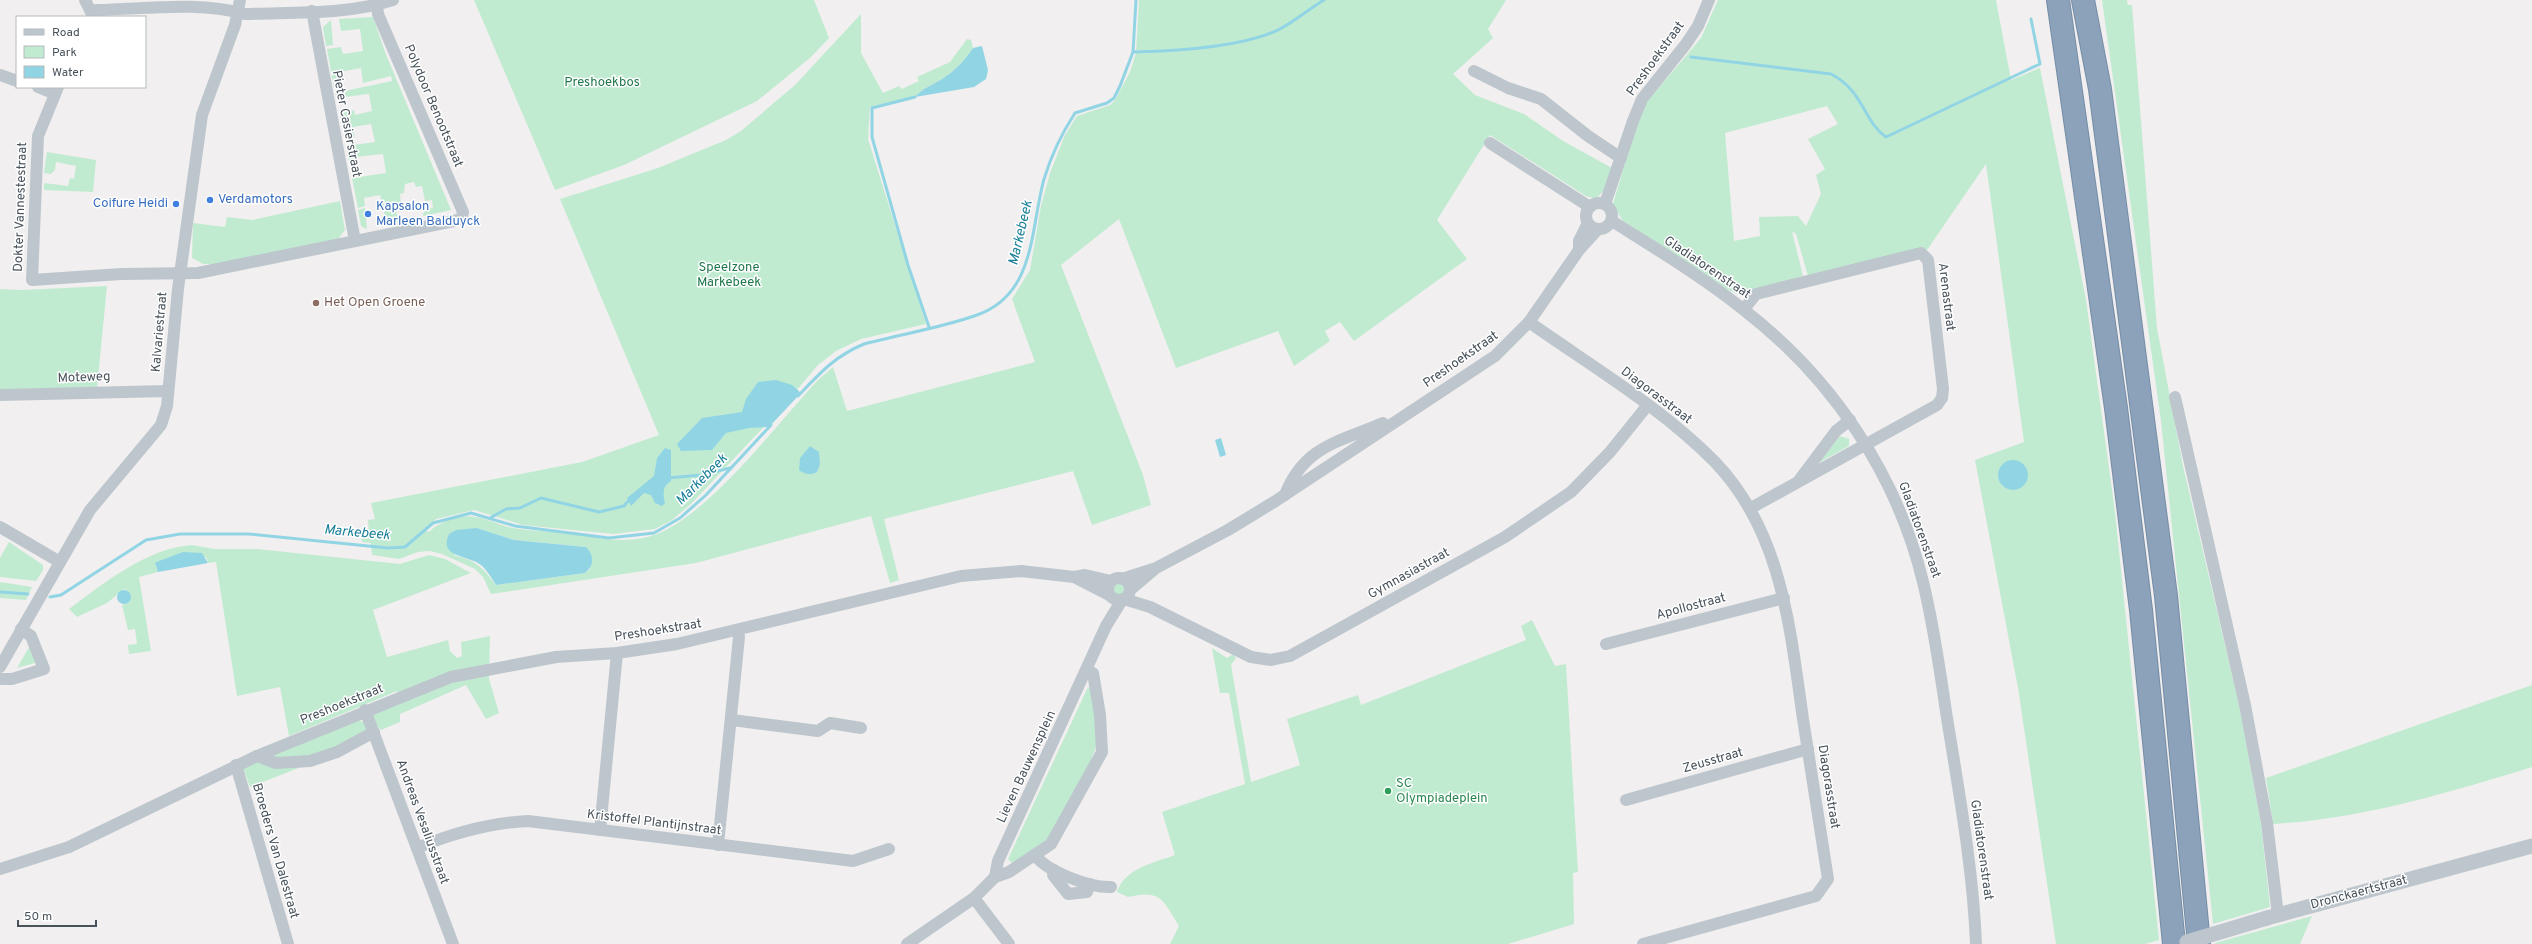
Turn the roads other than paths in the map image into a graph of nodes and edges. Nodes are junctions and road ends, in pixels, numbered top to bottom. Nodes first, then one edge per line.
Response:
1 (85, 0) edge
2 (240, 0) edge
3 (393, 0) edge
4 (1709, 0) edge
5 (2058, 0) edge
6 (2083, 0) edge
7 (2089, 0) edge
8 (377, 6) junction
9 (312, 11) junction
10 (238, 12) junction
11 (90, 15) edge
12 (2092, 39) junction
13 (1474, 71) dead end
14 (0, 75) edge
15 (16, 80) edge
16 (44, 88) edge
17 (57, 90) edge
18 (1490, 143) dead end
19 (1621, 158) junction
20 (1605, 204) junction
21 (1590, 207) junction
22 (1612, 221) junction
23 (1593, 226) junction
24 (355, 241) junction
25 (181, 274) junction
26 (1744, 309) junction
27 (1529, 322) junction
28 (168, 391) junction
29 (0, 395) edge
30 (2175, 397) dead end
31 (1647, 406) junction
32 (1412, 411) junction
33 (1850, 420) junction
34 (1867, 446) junction
35 (1797, 483) junction
36 (1285, 495) junction
37 (1751, 508) junction
38 (0, 527) edge
39 (60, 562) junction
40 (1156, 568) junction
41 (1074, 577) junction
42 (1116, 580) junction
43 (1126, 595) junction
44 (1109, 596) junction
45 (1784, 598) junction
46 (1106, 626) junction
47 (21, 629) junction
48 (737, 631) junction
49 (1606, 644) dead end
50 (617, 653) junction
51 (0, 667) edge
52 (1087, 670) junction
53 (0, 679) edge
54 (365, 710) junction
55 (732, 720) junction
56 (861, 728) dead end
57 (374, 732) junction
58 (1808, 749) junction
59 (257, 756) junction
60 (236, 765) junction
61 (1626, 800) dead end
62 (600, 830) junction
63 (718, 845) junction
64 (2532, 846) edge
65 (417, 848) junction
66 (889, 849) dead end
67 (1035, 855) junction
68 (0, 869) edge
69 (1054, 870) junction
70 (995, 877) junction
71 (1090, 884) junction
72 (1111, 887) dead end
73 (974, 898) junction
74 (2273, 916) junction
75 (2184, 943) edge
76 (288, 944) edge
77 (453, 944) edge
78 (906, 944) edge
79 (1009, 944) edge
80 (1643, 944) edge
81 (1976, 944) edge

1 - 11 street
2 - 10 street, Kalvariestraat
3 - 8 street
4 - 19 street, Preshoekstraat
5 - 75 highway
6 - 12 highway
7 - 12 highway
8 - 9 street
8 - 24 street, Polydoor Benootstraat
9 - 10 street
9 - 24 street, Pieter Casierstraat
10 - 11 street
10 - 25 street, Kalvariestraat
12 - 75 highway
13 - 19 street
14 - 15 street
16 - 17 street
17 - 25 street, Dokter Vannestestraat
18 - 21 street
19 - 20 street, Preshoekstraat
20 - 21 street
20 - 22 street
21 - 23 street
22 - 23 street
22 - 26 street, Gladiatorenstraat
23 - 27 street, Preshoekstraat
24 - 25 street
25 - 28 street, Kalvariestraat
26 - 33 street, Gladiatorenstraat
26 - 34 street, Arenastraat
27 - 31 street, Diagorasstraat
27 - 32 street, Preshoekstraat
28 - 29 street, Moteweg
28 - 39 street, Kalvariestraat
30 - 74 street
31 - 37 street, Diagorasstraat
31 - 43 street, Gymnasiastraat
32 - 36 street, Preshoekstraat
32 - 36 street, Preshoekstraat
33 - 34 street, Gladiatorenstraat
33 - 35 street
34 - 35 street
34 - 81 street, Gladiatorenstraat
35 - 37 street
36 - 40 street, Preshoekstraat
37 - 45 street, Diagorasstraat
38 - 39 street
39 - 47 street, Kalvariestraat
40 - 42 street, Preshoekstraat
40 - 43 street, Preshoekstraat
41 - 42 street, Preshoekstraat
41 - 44 street, Preshoekstraat
41 - 48 street, Preshoekstraat
42 - 43 street
42 - 44 street, Lieven Bauwensplein
43 - 44 street, Preshoekstraat
43 - 46 street, Lieven Bauwensplein
44 - 46 street, Lieven Bauwensplein
45 - 49 street, Apollostraat
45 - 58 street, Diagorasstraat
46 - 52 street, Lieven Bauwensplein
47 - 51 street, Kalvariestraat
47 - 53 street
48 - 50 street, Preshoekstraat
48 - 55 street
50 - 54 street, Preshoekstraat
50 - 62 street
52 - 67 street
52 - 70 street, Lieven Bauwensplein
54 - 57 street, Andreas Vesaliusstraat
54 - 59 street, Preshoekstraat
55 - 56 street
55 - 63 street
57 - 59 street
57 - 65 street, Andreas Vesaliusstraat
58 - 61 street, Zeusstraat
58 - 80 street, Diagorasstraat
59 - 60 street, Preshoekstraat
60 - 68 street, Preshoekstraat
60 - 76 street, Broeders Van Dalestraat
62 - 63 street, Kristoffel Plantijnstraat
62 - 65 street, Kristoffel Plantijnstraat
63 - 66 street, Kristoffel Plantijnstraat
64 - 74 street, Dronckaertstraat
65 - 77 street, Andreas Vesaliusstraat
67 - 69 street
67 - 70 street
69 - 71 street
69 - 71 street
70 - 73 street
71 - 72 street
73 - 78 street
73 - 79 street
74 - 75 street, Dronckaertstraat, bridge

